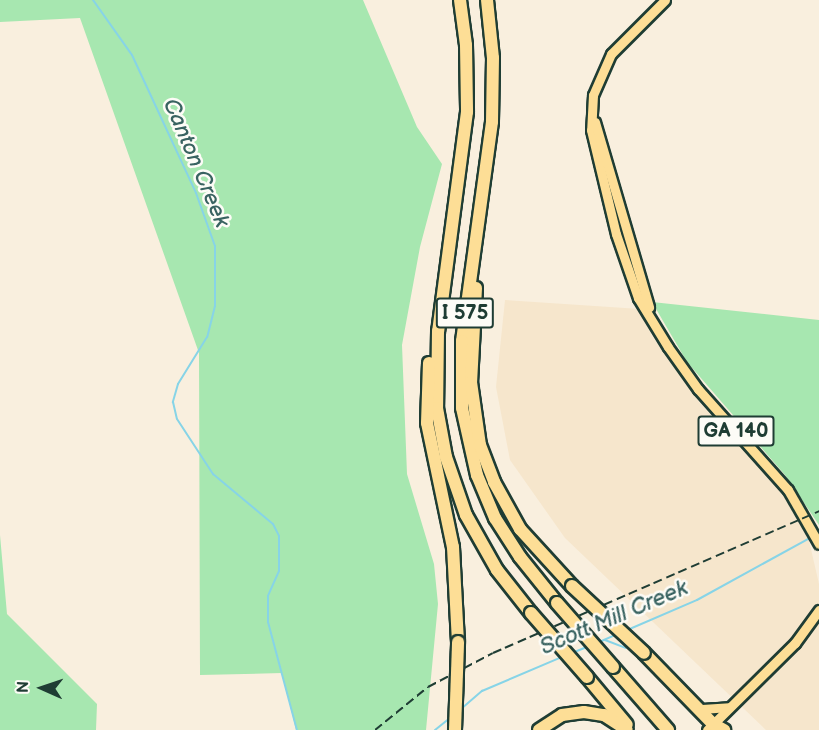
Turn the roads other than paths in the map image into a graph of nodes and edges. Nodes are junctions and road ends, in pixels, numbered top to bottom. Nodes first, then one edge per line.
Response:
1 (460, 0) edge
2 (487, 0) edge
3 (665, 0) edge
4 (483, 203) junction
5 (441, 306) junction
6 (819, 544) edge
7 (819, 610) edge
8 (729, 706) junction
9 (702, 709) junction
10 (715, 728) edge
11 (455, 730) edge
12 (539, 730) edge
13 (627, 730) edge
14 (632, 730) edge
15 (668, 730) edge

1 - 5 highway, I 575
2 - 4 highway, I 575
3 - 6 main road, GA 140
4 - 9 highway, bridge
4 - 15 highway, I 575, bridge
5 - 11 highway, bridge
5 - 14 highway, I 575, bridge
7 - 8 main road
8 - 9 main road
8 - 10 main road
9 - 10 highway
12 - 13 highway

